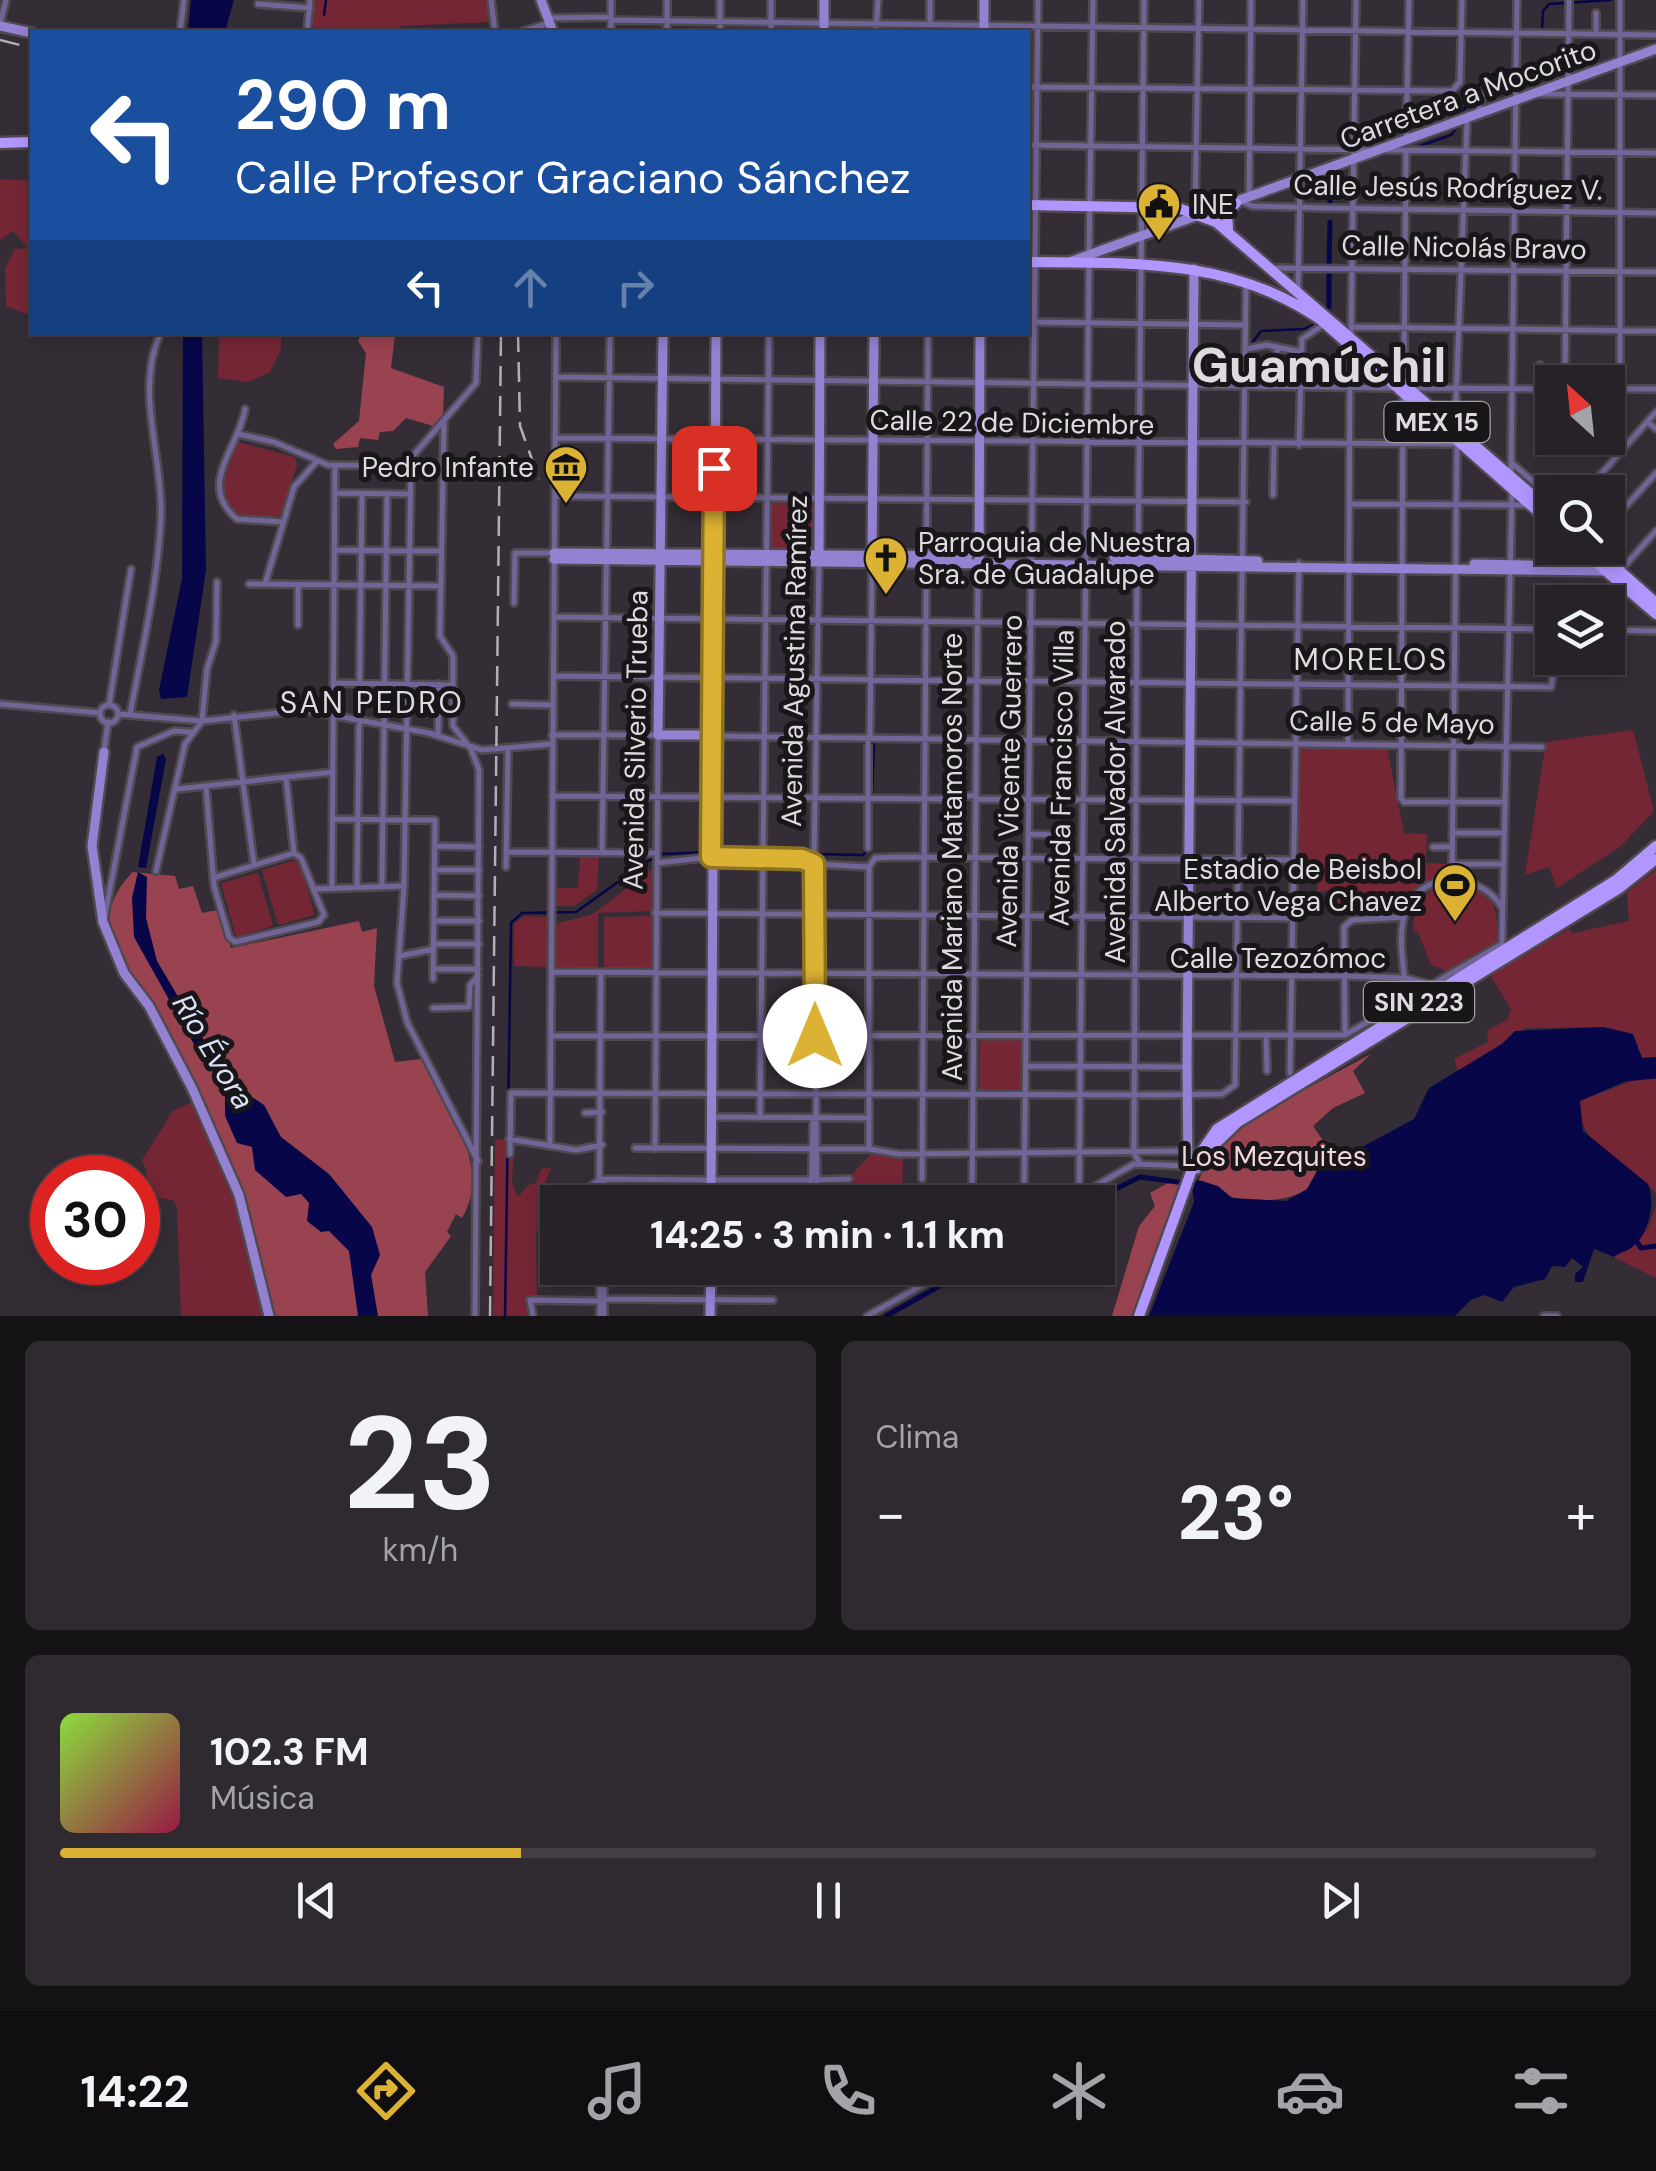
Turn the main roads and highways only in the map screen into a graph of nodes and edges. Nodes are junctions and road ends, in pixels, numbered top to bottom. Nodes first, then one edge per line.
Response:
1 (30, 139) edge
2 (0, 140) edge
3 (1240, 201) road end
4 (1032, 205) edge
5 (1228, 230) junction
6 (1032, 262) edge
7 (1269, 267) junction
8 (1250, 283) junction
9 (1351, 338) junction
10 (1404, 388) junction
11 (1461, 441) junction
12 (1511, 475) junction
13 (1535, 497) edge
14 (1535, 509) edge
15 (1607, 565) edge
16 (1610, 567) junction
17 (1654, 599) edge
18 (1656, 614) edge
19 (1656, 846) edge
20 (1656, 859) edge
21 (1502, 952) junction
22 (1139, 1316) edge

1 - 2 main road
3 - 5 main road
4 - 5 main road, MEX 15
5 - 7 main road, MEX 15
6 - 8 main road, MEX 15
7 - 8 main road
7 - 9 main road, MEX 15
8 - 9 main road, MEX 15
9 - 10 main road, MEX 15
10 - 11 main road, MEX 15
10 - 11 main road, MEX 15
11 - 12 main road, MEX 15
12 - 13 main road, MEX 15
12 - 14 main road, MEX 15
15 - 16 main road
16 - 17 main road
16 - 18 main road
19 - 21 main road, SIN 223
20 - 21 main road, SIN 223
21 - 22 main road, SIN 223

